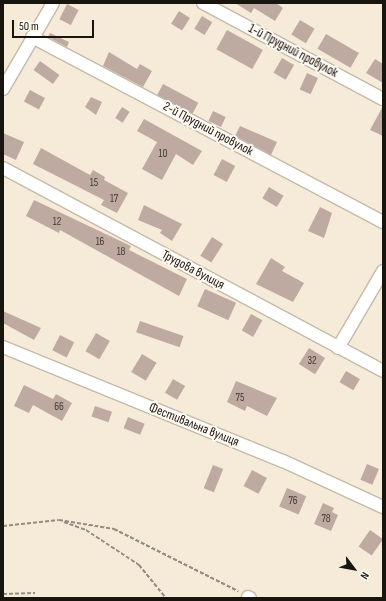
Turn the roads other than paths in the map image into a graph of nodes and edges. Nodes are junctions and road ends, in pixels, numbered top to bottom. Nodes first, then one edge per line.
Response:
1 (53, 3) edge
2 (203, 3) edge
3 (32, 37) junction
4 (3, 90) edge
5 (383, 99) edge
6 (3, 168) edge
7 (383, 222) edge
8 (383, 271) edge
9 (3, 347) edge
10 (338, 348) junction
11 (383, 371) edge
12 (383, 507) edge

1 - 3 street
2 - 5 street, 1-й Прудний провулок
3 - 4 street
3 - 7 street, 2-й Прудний провулок
6 - 10 street, Трудова вулиця
8 - 10 street
9 - 12 street, Фестивальна вулиця
10 - 11 street, Трудова вулиця

